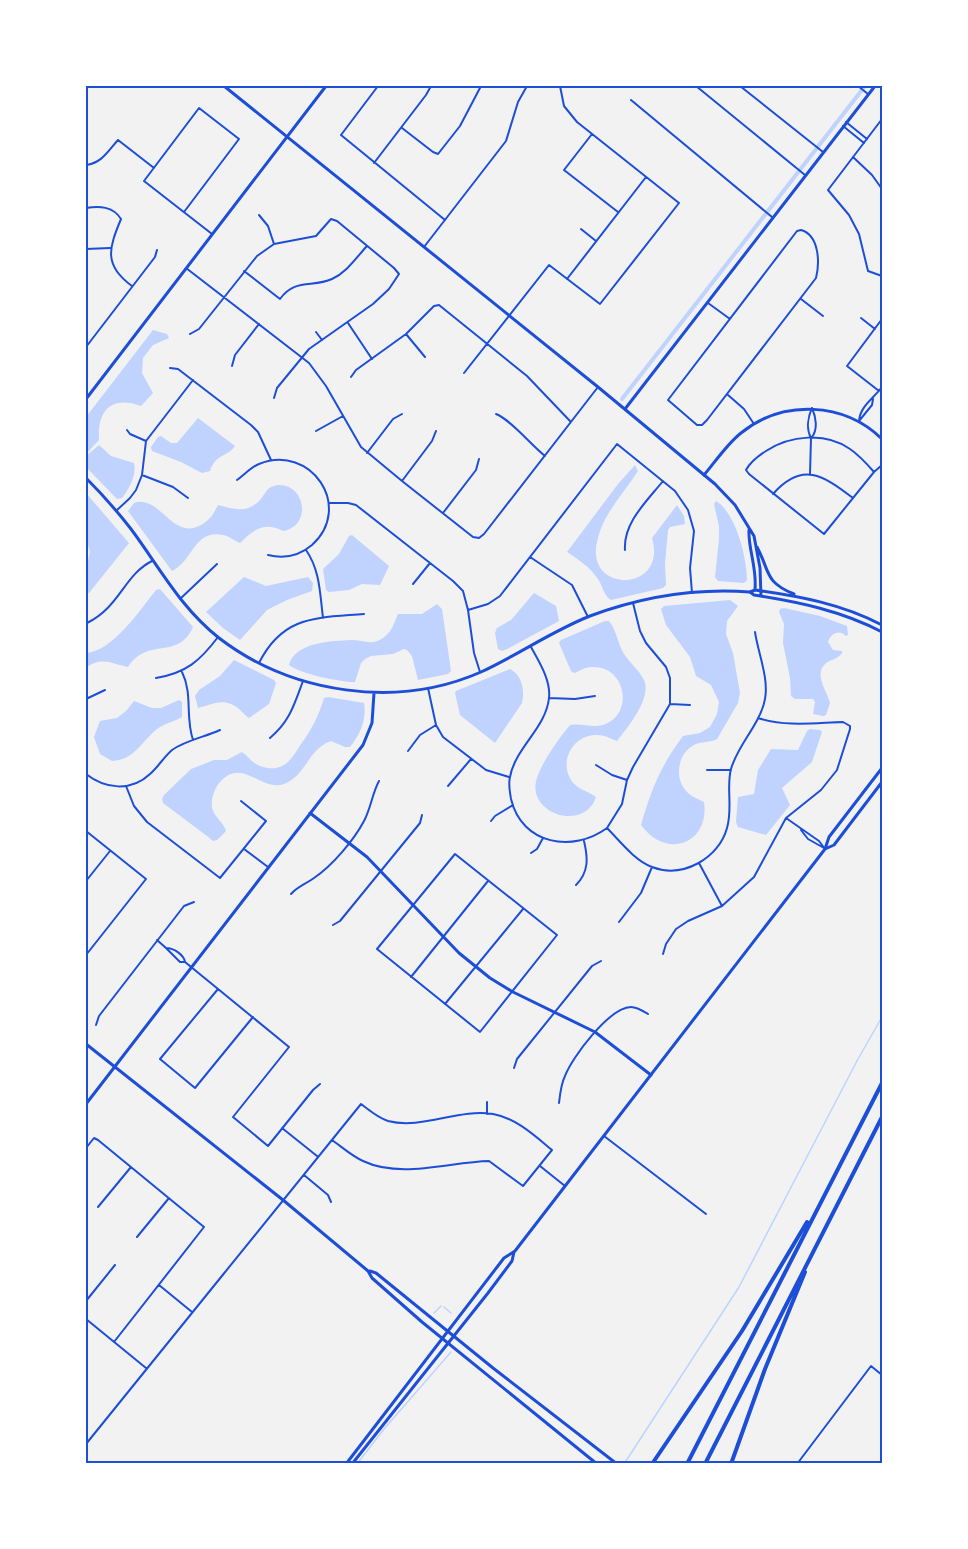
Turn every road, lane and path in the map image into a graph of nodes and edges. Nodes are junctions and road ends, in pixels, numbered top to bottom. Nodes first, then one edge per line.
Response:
1 (224, 86) edge
2 (326, 86) edge
3 (378, 86) edge
4 (431, 86) edge
5 (481, 86) edge
6 (527, 86) edge
7 (560, 86) edge
8 (696, 86) edge
9 (740, 86) edge
10 (875, 86) edge
11 (861, 88) edge
12 (868, 94) junction
13 (631, 100) dead end
14 (882, 119) edge
15 (845, 124) junction
16 (402, 128) junction
17 (592, 134) junction
18 (288, 136) junction
19 (867, 139) junction
20 (864, 143) junction
21 (823, 152) junction
22 (853, 157) junction
23 (374, 163) junction
24 (86, 165) edge
25 (154, 168) junction
26 (805, 175) junction
27 (646, 177) junction
28 (882, 187) edge
29 (86, 208) edge
30 (184, 212) junction
31 (618, 212) junction
32 (259, 215) dead end
33 (772, 217) junction
34 (445, 220) junction
35 (582, 229) dead end
36 (212, 234) junction
37 (596, 241) junction
38 (273, 244) junction
39 (367, 246) junction
40 (424, 246) junction
41 (111, 248) junction
42 (86, 249) edge
43 (157, 250) dead end
44 (186, 268) junction
45 (244, 271) junction
46 (882, 276) edge
47 (567, 279) junction
48 (132, 286) junction
49 (224, 297) junction
50 (801, 299) junction
51 (707, 302) junction
52 (510, 316) junction
53 (823, 316) dead end
54 (861, 318) dead end
55 (882, 319) edge
56 (729, 320) junction
57 (348, 322) junction
58 (259, 324) junction
59 (875, 329) junction
60 (316, 332) dead end
61 (190, 334) dead end
62 (406, 334) junction
63 (322, 340) junction
64 (487, 344) junction
65 (86, 347) edge
66 (425, 357) dead end
67 (302, 358) junction
68 (372, 359) junction
69 (232, 366) dead end
70 (170, 368) dead end
71 (464, 373) dead end
72 (351, 377) dead end
73 (193, 380) junction
74 (598, 387) junction
75 (882, 387) edge
76 (879, 391) junction
77 (727, 395) junction
78 (274, 398) dead end
79 (86, 399) edge
80 (812, 408) junction
81 (625, 409) junction
82 (402, 414) dead end
83 (495, 414) dead end
84 (343, 416) junction
85 (571, 421) junction
86 (859, 421) junction
87 (754, 424) junction
88 (808, 424) junction
89 (815, 424) junction
90 (127, 430) dead end
91 (316, 431) dead end
92 (436, 431) dead end
93 (811, 438) junction
94 (882, 439) edge
95 (147, 441) junction
96 (367, 453) junction
97 (545, 456) junction
98 (479, 459) dead end
99 (271, 460) junction
100 (882, 465) edge
101 (874, 472) junction
102 (810, 474) junction
103 (142, 475) junction
104 (704, 475) junction
105 (86, 480) edge
106 (237, 480) dead end
107 (402, 481) junction
108 (663, 481) junction
109 (773, 494) junction
110 (188, 498) dead end
111 (854, 498) junction
112 (329, 503) junction
113 (116, 511) junction
114 (443, 513) junction
115 (749, 529) junction
116 (756, 545) junction
117 (306, 550) junction
118 (625, 550) dead end
119 (268, 555) dead end
120 (530, 557) junction
121 (152, 561) junction
122 (430, 563) junction
123 (217, 564) dead end
124 (413, 584) dead end
125 (692, 593) junction
126 (756, 593) junction
127 (801, 596) junction
128 (180, 599) junction
129 (817, 600) junction
130 (633, 603) junction
131 (815, 606) junction
132 (468, 610) junction
133 (364, 614) dead end
134 (323, 618) junction
135 (588, 618) junction
136 (87, 623) dead end
137 (882, 625) edge
138 (755, 632) dead end
139 (882, 632) edge
140 (218, 637) junction
141 (531, 647) junction
142 (259, 663) junction
143 (182, 672) junction
144 (480, 672) junction
145 (156, 678) dead end
146 (303, 681) junction
147 (428, 688) junction
148 (105, 690) dead end
149 (374, 693) junction
150 (595, 696) dead end
151 (549, 698) junction
152 (86, 699) edge
153 (670, 704) junction
154 (690, 705) dead end
155 (758, 718) junction
156 (436, 725) junction
157 (220, 730) dead end
158 (270, 738) dead end
159 (193, 740) junction
160 (408, 751) dead end
161 (471, 759) junction
162 (596, 765) dead end
163 (882, 768) edge
164 (707, 770) dead end
165 (731, 770) junction
166 (86, 774) edge
167 (509, 777) junction
168 (627, 780) junction
169 (379, 782) dead end
170 (882, 782) edge
171 (126, 786) junction
172 (448, 786) dead end
173 (241, 801) dead end
174 (513, 805) junction
175 (310, 813) junction
176 (422, 815) dead end
177 (786, 818) junction
178 (490, 821) dead end
179 (607, 828) junction
180 (86, 831) edge
181 (543, 838) junction
182 (584, 841) junction
183 (349, 842) junction
184 (244, 849) junction
185 (825, 849) junction
186 (111, 851) junction
187 (531, 853) dead end
188 (699, 863) junction
189 (652, 867) junction
190 (268, 868) junction
191 (382, 871) junction
192 (86, 881) edge
193 (489, 881) junction
194 (576, 885) dead end
195 (291, 894) dead end
196 (194, 902) dead end
197 (414, 904) junction
198 (722, 906) junction
199 (523, 908) junction
200 (619, 922) dead end
201 (333, 925) dead end
202 (444, 936) junction
203 (157, 940) junction
204 (166, 948) junction
205 (176, 953) junction
206 (663, 954) dead end
207 (86, 955) edge
208 (174, 957) junction
209 (601, 961) dead end
210 (185, 963) junction
211 (476, 967) junction
212 (192, 968) junction
213 (411, 977) junction
214 (218, 988) junction
215 (513, 992) junction
216 (445, 1004) junction
217 (555, 1012) junction
218 (648, 1014) dead end
219 (253, 1017) junction
220 (96, 1024) dead end
221 (595, 1032) junction
222 (86, 1044) edge
223 (115, 1067) junction
224 (514, 1068) dead end
225 (651, 1075) junction
226 (882, 1083) edge
227 (320, 1084) dead end
228 (487, 1102) dead end
229 (559, 1103) dead end
230 (86, 1104) edge
231 (487, 1114) junction
232 (882, 1117) edge
233 (282, 1128) junction
234 (604, 1136) junction
235 (332, 1140) junction
236 (86, 1148) edge
237 (318, 1157) junction
238 (540, 1166) junction
239 (131, 1167) junction
240 (304, 1175) junction
241 (565, 1186) junction
242 (169, 1198) junction
243 (283, 1200) junction
244 (331, 1202) dead end
245 (817, 1206) junction
246 (98, 1207) dead end
247 (706, 1214) dead end
248 (137, 1237) dead end
249 (515, 1251) junction
250 (808, 1263) junction
251 (115, 1265) dead end
252 (368, 1271) junction
253 (159, 1285) junction
254 (86, 1301) edge
255 (192, 1312) junction
256 (86, 1319) edge
257 (448, 1331) junction
258 (454, 1337) junction
259 (442, 1338) junction
260 (114, 1342) junction
261 (449, 1343) junction
262 (147, 1369) junction
263 (882, 1375) edge
264 (535, 1400) junction
265 (528, 1407) junction
266 (86, 1444) edge
267 (615, 1462) edge
268 (346, 1464) edge
269 (352, 1464) edge
270 (597, 1464) edge
271 (652, 1464) edge
272 (687, 1464) edge
273 (705, 1464) edge
274 (731, 1464) edge
275 (797, 1464) edge

1 - 18 main road
2 - 18 main road
3 - 23 street
4 - 16 street
5 - 16 street
6 - 34 street
7 - 17 street
8 - 26 street
9 - 21 street
10 - 12 main road
11 - 12 street
12 - 15 main road
13 - 33 street
14 - 19 street
15 - 19 street
15 - 20 street
15 - 21 main road
16 - 23 street
17 - 27 street
17 - 31 street
18 - 36 main road
18 - 40 main road
19 - 20 street
20 - 22 street
21 - 26 main road
22 - 28 street
22 - 46 street
23 - 34 street
24 - 25 street
25 - 30 street
25 - 30 street
26 - 33 main road
27 - 31 street
27 - 47 street
29 - 41 street
30 - 36 street
31 - 37 street
32 - 38 street
33 - 51 main road
34 - 40 street
35 - 37 street
36 - 44 main road
37 - 47 street
38 - 39 street
38 - 45 street
39 - 45 street
39 - 57 street
40 - 52 main road
41 - 42 street
41 - 48 street
43 - 48 street
44 - 49 street
44 - 79 main road
45 - 49 street
47 - 52 street
48 - 65 street
49 - 58 street
49 - 61 street
50 - 53 street
50 - 56 street
50 - 77 street
51 - 56 street
51 - 81 main road
52 - 64 street
52 - 74 main road
54 - 59 street
55 - 59 street
56 - 77 street
57 - 63 street
57 - 68 street
58 - 67 street
58 - 69 street
59 - 76 street
60 - 63 street
62 - 64 street
62 - 66 street
62 - 68 street
63 - 67 street
64 - 71 street
64 - 85 street
67 - 78 street
67 - 84 street
68 - 72 street
70 - 73 street
73 - 95 street
73 - 99 street
74 - 81 main road
74 - 85 street
75 - 76 street
76 - 86 street
77 - 87 street
80 - 86 main road
80 - 87 main road
80 - 88 street
80 - 89 street
81 - 104 main road
82 - 96 street
83 - 97 street
84 - 91 street
84 - 96 street
85 - 97 street
86 - 94 main road
87 - 104 main road
88 - 89 street
88 - 93 street
89 - 93 street
90 - 95 street
92 - 107 street
93 - 101 street
93 - 102 street
93 - 109 street
95 - 103 street
96 - 107 street
97 - 114 street
98 - 114 street
99 - 106 street
99 - 112 street
100 - 101 street
101 - 111 street
102 - 109 street
102 - 111 street
103 - 110 street
103 - 113 street
104 - 115 main road
105 - 113 main road
107 - 114 street
108 - 118 street
108 - 120 street
108 - 125 street
109 - 111 street
112 - 117 street
112 - 122 street
113 - 121 main road
115 - 116 main road
115 - 126 main road
116 - 126 main road
116 - 127 main road
117 - 119 street
117 - 134 street
120 - 132 street
120 - 135 street
121 - 128 main road
121 - 136 street
122 - 124 street
122 - 132 street
123 - 128 street
125 - 126 main road
125 - 130 main road
126 - 127 main road
126 - 131 main road
127 - 129 main road
128 - 140 main road
129 - 131 main road
129 - 137 main road
130 - 135 main road
130 - 153 street
131 - 139 main road
132 - 144 street
133 - 134 street
134 - 142 street
135 - 141 main road
138 - 155 street
140 - 142 main road
140 - 143 street
141 - 144 main road
141 - 151 street
142 - 146 main road
143 - 145 street
143 - 159 street
144 - 147 main road
146 - 149 main road
146 - 158 street
147 - 149 main road
147 - 156 street
148 - 152 street
149 - 175 main road
150 - 151 street
151 - 167 street
153 - 154 street
153 - 168 street
155 - 165 street
155 - 177 street
156 - 160 street
156 - 161 street
157 - 159 street
159 - 171 street
161 - 167 street
161 - 172 street
162 - 168 street
163 - 185 main road
164 - 165 street
165 - 188 street
166 - 171 street
167 - 174 street
168 - 179 street
169 - 183 street
170 - 185 main road
171 - 184 street
173 - 184 street
174 - 178 street
174 - 181 street
175 - 183 main road
175 - 190 main road
176 - 191 street
177 - 185 street
177 - 198 street
179 - 182 street
179 - 189 street
180 - 186 street
181 - 182 street
181 - 187 street
182 - 194 street
183 - 191 main road
183 - 195 street
184 - 190 street
185 - 225 main road
186 - 192 street
186 - 207 street
188 - 189 street
188 - 198 street
189 - 200 street
190 - 212 main road
191 - 197 main road
191 - 201 street
193 - 197 street
193 - 199 street
193 - 202 street
196 - 203 street
197 - 202 main road
197 - 213 street
198 - 206 street
199 - 211 street
199 - 215 street
202 - 211 main road
202 - 213 street
203 - 204 street
203 - 220 street
204 - 205 street
204 - 208 street
205 - 208 street
205 - 210 street
208 - 210 street
209 - 217 street
210 - 212 street
211 - 215 main road
211 - 216 street
212 - 214 street
212 - 223 main road
213 - 216 street
214 - 219 street
214 - 219 street
215 - 216 street
215 - 217 main road
217 - 221 main road
217 - 224 street
218 - 221 street
219 - 233 street
221 - 225 main road
221 - 229 street
222 - 223 main road
223 - 230 main road
223 - 243 main road
225 - 234 main road
226 - 245 highway
227 - 233 street
228 - 231 street
231 - 235 street
231 - 238 street
232 - 250 highway
233 - 237 street
234 - 241 main road
234 - 247 street
235 - 237 street
235 - 238 street
236 - 239 street
237 - 240 street
238 - 241 street
239 - 242 street
239 - 246 street
240 - 243 street
240 - 244 street
241 - 249 main road
242 - 248 street
242 - 253 street
243 - 252 main road
243 - 255 street
245 - 271 highway
245 - 272 highway
249 - 257 main road
249 - 258 main road
250 - 273 highway
250 - 274 highway
251 - 254 street
252 - 257 main road
252 - 259 main road
253 - 255 street
253 - 260 street
255 - 262 street
256 - 260 street
257 - 258 main road
257 - 259 main road
258 - 261 main road
258 - 264 main road
259 - 261 main road
259 - 268 main road
260 - 262 street
261 - 265 main road
261 - 269 main road
262 - 266 street
263 - 275 street
264 - 265 main road
264 - 267 main road
265 - 270 main road

